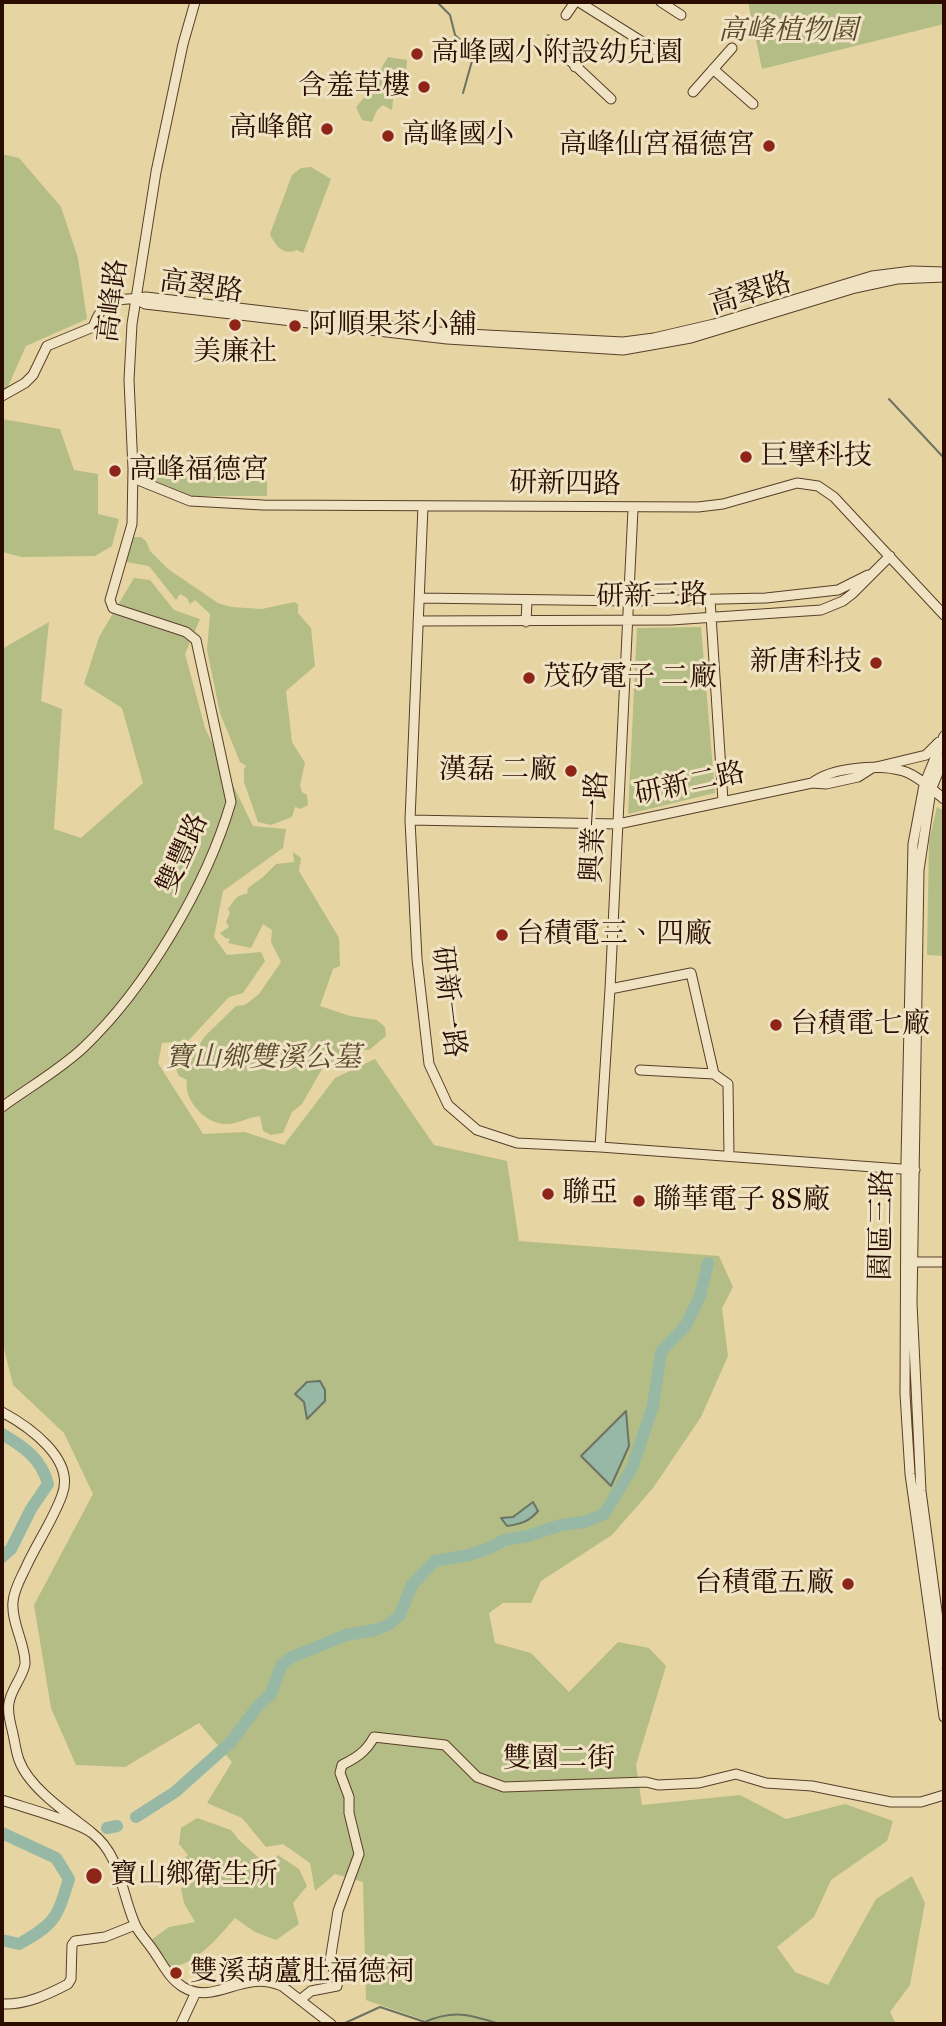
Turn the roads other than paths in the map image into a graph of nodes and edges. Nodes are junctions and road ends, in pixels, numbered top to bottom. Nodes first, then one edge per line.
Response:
1 (195, 2) edge
2 (577, 2) edge
3 (661, 2) edge
4 (566, 15) dead end
5 (681, 15) dead end
6 (548, 40) dead end
7 (594, 46) dead end
8 (732, 48) dead end
9 (660, 53) dead end
10 (575, 67) junction
11 (713, 69) junction
12 (693, 92) dead end
13 (611, 99) dead end
14 (752, 104) dead end
15 (944, 272) edge
16 (944, 277) edge
17 (136, 299) junction
18 (2, 396) edge
19 (133, 478) junction
20 (423, 506) junction
21 (633, 509) junction
22 (890, 556) junction
23 (873, 572) junction
24 (420, 598) junction
25 (527, 600) junction
26 (710, 600) junction
27 (631, 601) junction
28 (113, 608) joint
29 (944, 615) edge
30 (711, 619) junction
31 (418, 621) junction
32 (629, 621) junction
33 (526, 622) junction
34 (944, 737) edge
35 (944, 758) edge
36 (872, 768) junction
37 (928, 787) junction
38 (944, 799) edge
39 (723, 801) junction
40 (410, 820) junction
41 (618, 824) junction
42 (610, 989) junction
43 (640, 1070) dead end
44 (715, 1074) junction
45 (2, 1107) edge
46 (600, 1147) junction
47 (729, 1156) junction
48 (910, 1169) junction
49 (909, 1262) junction
50 (944, 1262) edge
51 (2, 1412) edge
52 (944, 1664) edge
53 (944, 1717) edge
54 (944, 1795) edge
55 (2, 1800) edge
56 (90, 1831) junction
57 (135, 1926) junction
58 (195, 1992) junction
59 (300, 2000) junction
60 (2, 2004) edge
61 (181, 2024) edge
62 (331, 2024) edge

1 - 17 street, 高峰路
2 - 4 street
2 - 9 street
3 - 5 street
6 - 10 street
7 - 10 street
8 - 11 street
10 - 13 street
11 - 12 street
11 - 14 street
15 - 17 street, 高翠路
16 - 17 street, 高翠路
17 - 18 street
17 - 19 street, 高峰路
19 - 20 street, 研新四路
19 - 28 street, 高峰路
20 - 21 street, 研新四路
20 - 24 street, 研新一路
21 - 22 street, 研新四路
21 - 27 street, 興業一路
22 - 23 street, 研新三路
22 - 29 street, 研新四路
23 - 26 street, 研新三路
23 - 30 street, 研新三路
24 - 25 street, 研新三路
24 - 31 street, 研新一路
25 - 27 street, 研新三路
25 - 33 street
26 - 27 street, 研新三路
26 - 30 street
27 - 32 street, 興業一路
28 - 45 street, 雙豐路
30 - 32 street, 研新三路
30 - 39 street
31 - 33 street, 研新三路
31 - 40 street, 研新一路
32 - 33 street, 研新三路
32 - 41 street, 興業一路
34 - 36 street, 研新二路
34 - 37 street, 園區三路
35 - 37 street, 園區三路
36 - 37 street, 研新二路
36 - 39 street, 研新二路
37 - 38 street, 研新二路
37 - 48 street, 園區三路
39 - 41 street, 研新二路
40 - 41 street, 研新二路
40 - 46 street, 研新一路
41 - 42 street, 興業一路
42 - 44 street
42 - 46 street, 興業一路
43 - 44 street
44 - 47 street
46 - 47 street, 研新一路
47 - 48 street, 研新一路
48 - 49 street, 園區三路
49 - 50 street
49 - 52 street, 園區三路
49 - 53 street, 園區三路
51 - 56 street
54 - 59 street, 雙園二街
55 - 56 street
56 - 57 street
57 - 58 street
57 - 60 street
58 - 59 street
58 - 61 street
59 - 62 street

